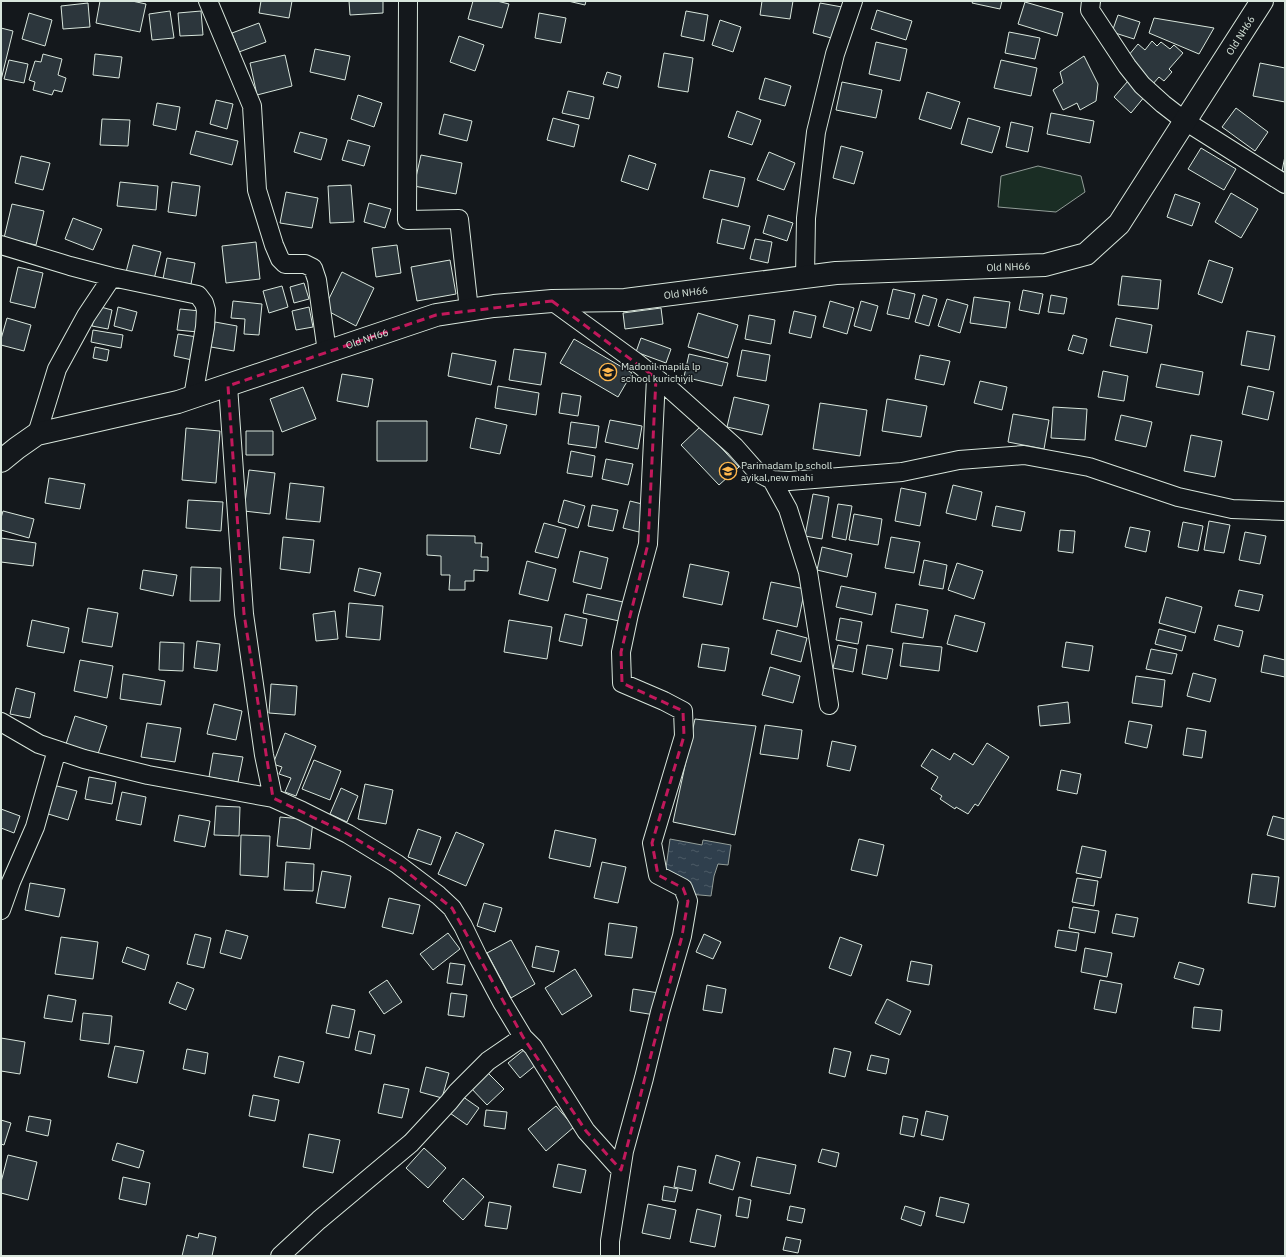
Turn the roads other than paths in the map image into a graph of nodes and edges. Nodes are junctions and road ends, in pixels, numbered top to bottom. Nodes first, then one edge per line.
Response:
1 (208, 1) edge
2 (408, 1) edge
3 (853, 1) edge
4 (1091, 1) edge
5 (1262, 1) edge
6 (1185, 121) junction
7 (1285, 184) edge
8 (1, 245) edge
9 (805, 276) junction
10 (112, 277) junction
11 (552, 302) junction
12 (469, 310) junction
13 (327, 352) junction
14 (656, 378) junction
15 (228, 386) junction
16 (193, 397) junction
17 (37, 434) junction
18 (1, 461) edge
19 (772, 480) junction
20 (1285, 511) edge
21 (828, 705) dead end
22 (1, 722) edge
23 (57, 750) junction
24 (273, 798) junction
25 (1, 910) edge
26 (523, 1037) junction
27 (621, 1170) junction
28 (280, 1256) edge
29 (610, 1256) edge

1 - 13 street
2 - 12 street
3 - 9 street
4 - 6 street
5 - 6 main road, Old NH66
6 - 7 street
6 - 9 main road, Old NH66
8 - 10 street
9 - 11 main road, Old NH66
10 - 16 street
10 - 17 street
11 - 12 main road, Old NH66
11 - 14 street
12 - 13 main road, Old NH66
13 - 15 main road, Old NH66
14 - 19 street
14 - 27 street
15 - 16 main road, Old NH66
15 - 24 street
16 - 17 main road, Old NH66
17 - 18 main road, Old NH66
19 - 20 street
19 - 21 street
22 - 23 street
23 - 24 street
23 - 25 street
24 - 26 street
26 - 27 street
26 - 28 street
27 - 29 street

